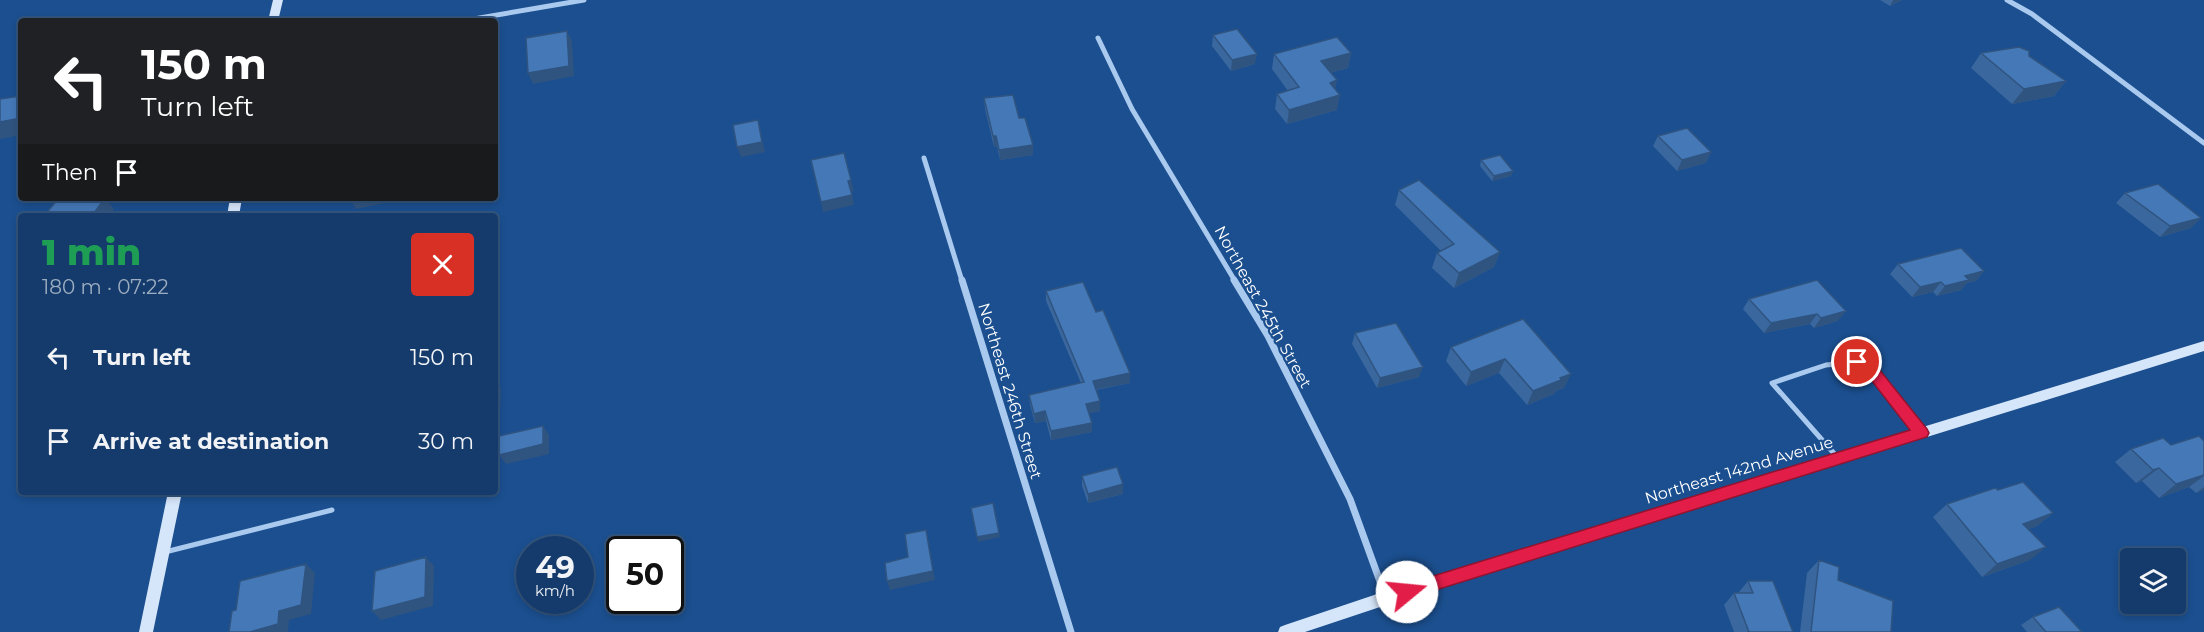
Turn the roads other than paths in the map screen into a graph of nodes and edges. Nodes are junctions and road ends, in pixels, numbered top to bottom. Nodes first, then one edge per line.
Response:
1 (278, 0) edge
2 (584, 0) edge
3 (2007, 0) edge
4 (274, 18) edge
5 (479, 18) edge
6 (1098, 38) dead end
7 (2204, 143) edge
8 (924, 158) dead end
9 (2204, 346) edge
10 (1921, 433) junction
11 (1838, 459) junction
12 (174, 495) edge
13 (332, 510) dead end
14 (162, 553) junction
15 (1386, 598) junction
16 (146, 632) edge
17 (1071, 632) edge
18 (1285, 632) edge

1 - 4 main road
2 - 5 street
3 - 7 street
6 - 15 street, Northeast 245th Street
8 - 17 street, Northeast 246th Street
9 - 10 main road, Northeast 142nd Avenue
10 - 11 main road, Northeast 142nd Avenue
10 - 11 lane
11 - 15 main road, Northeast 142nd Avenue
12 - 14 main road
13 - 14 lane
14 - 16 main road
15 - 18 main road, Northeast 142nd Avenue

